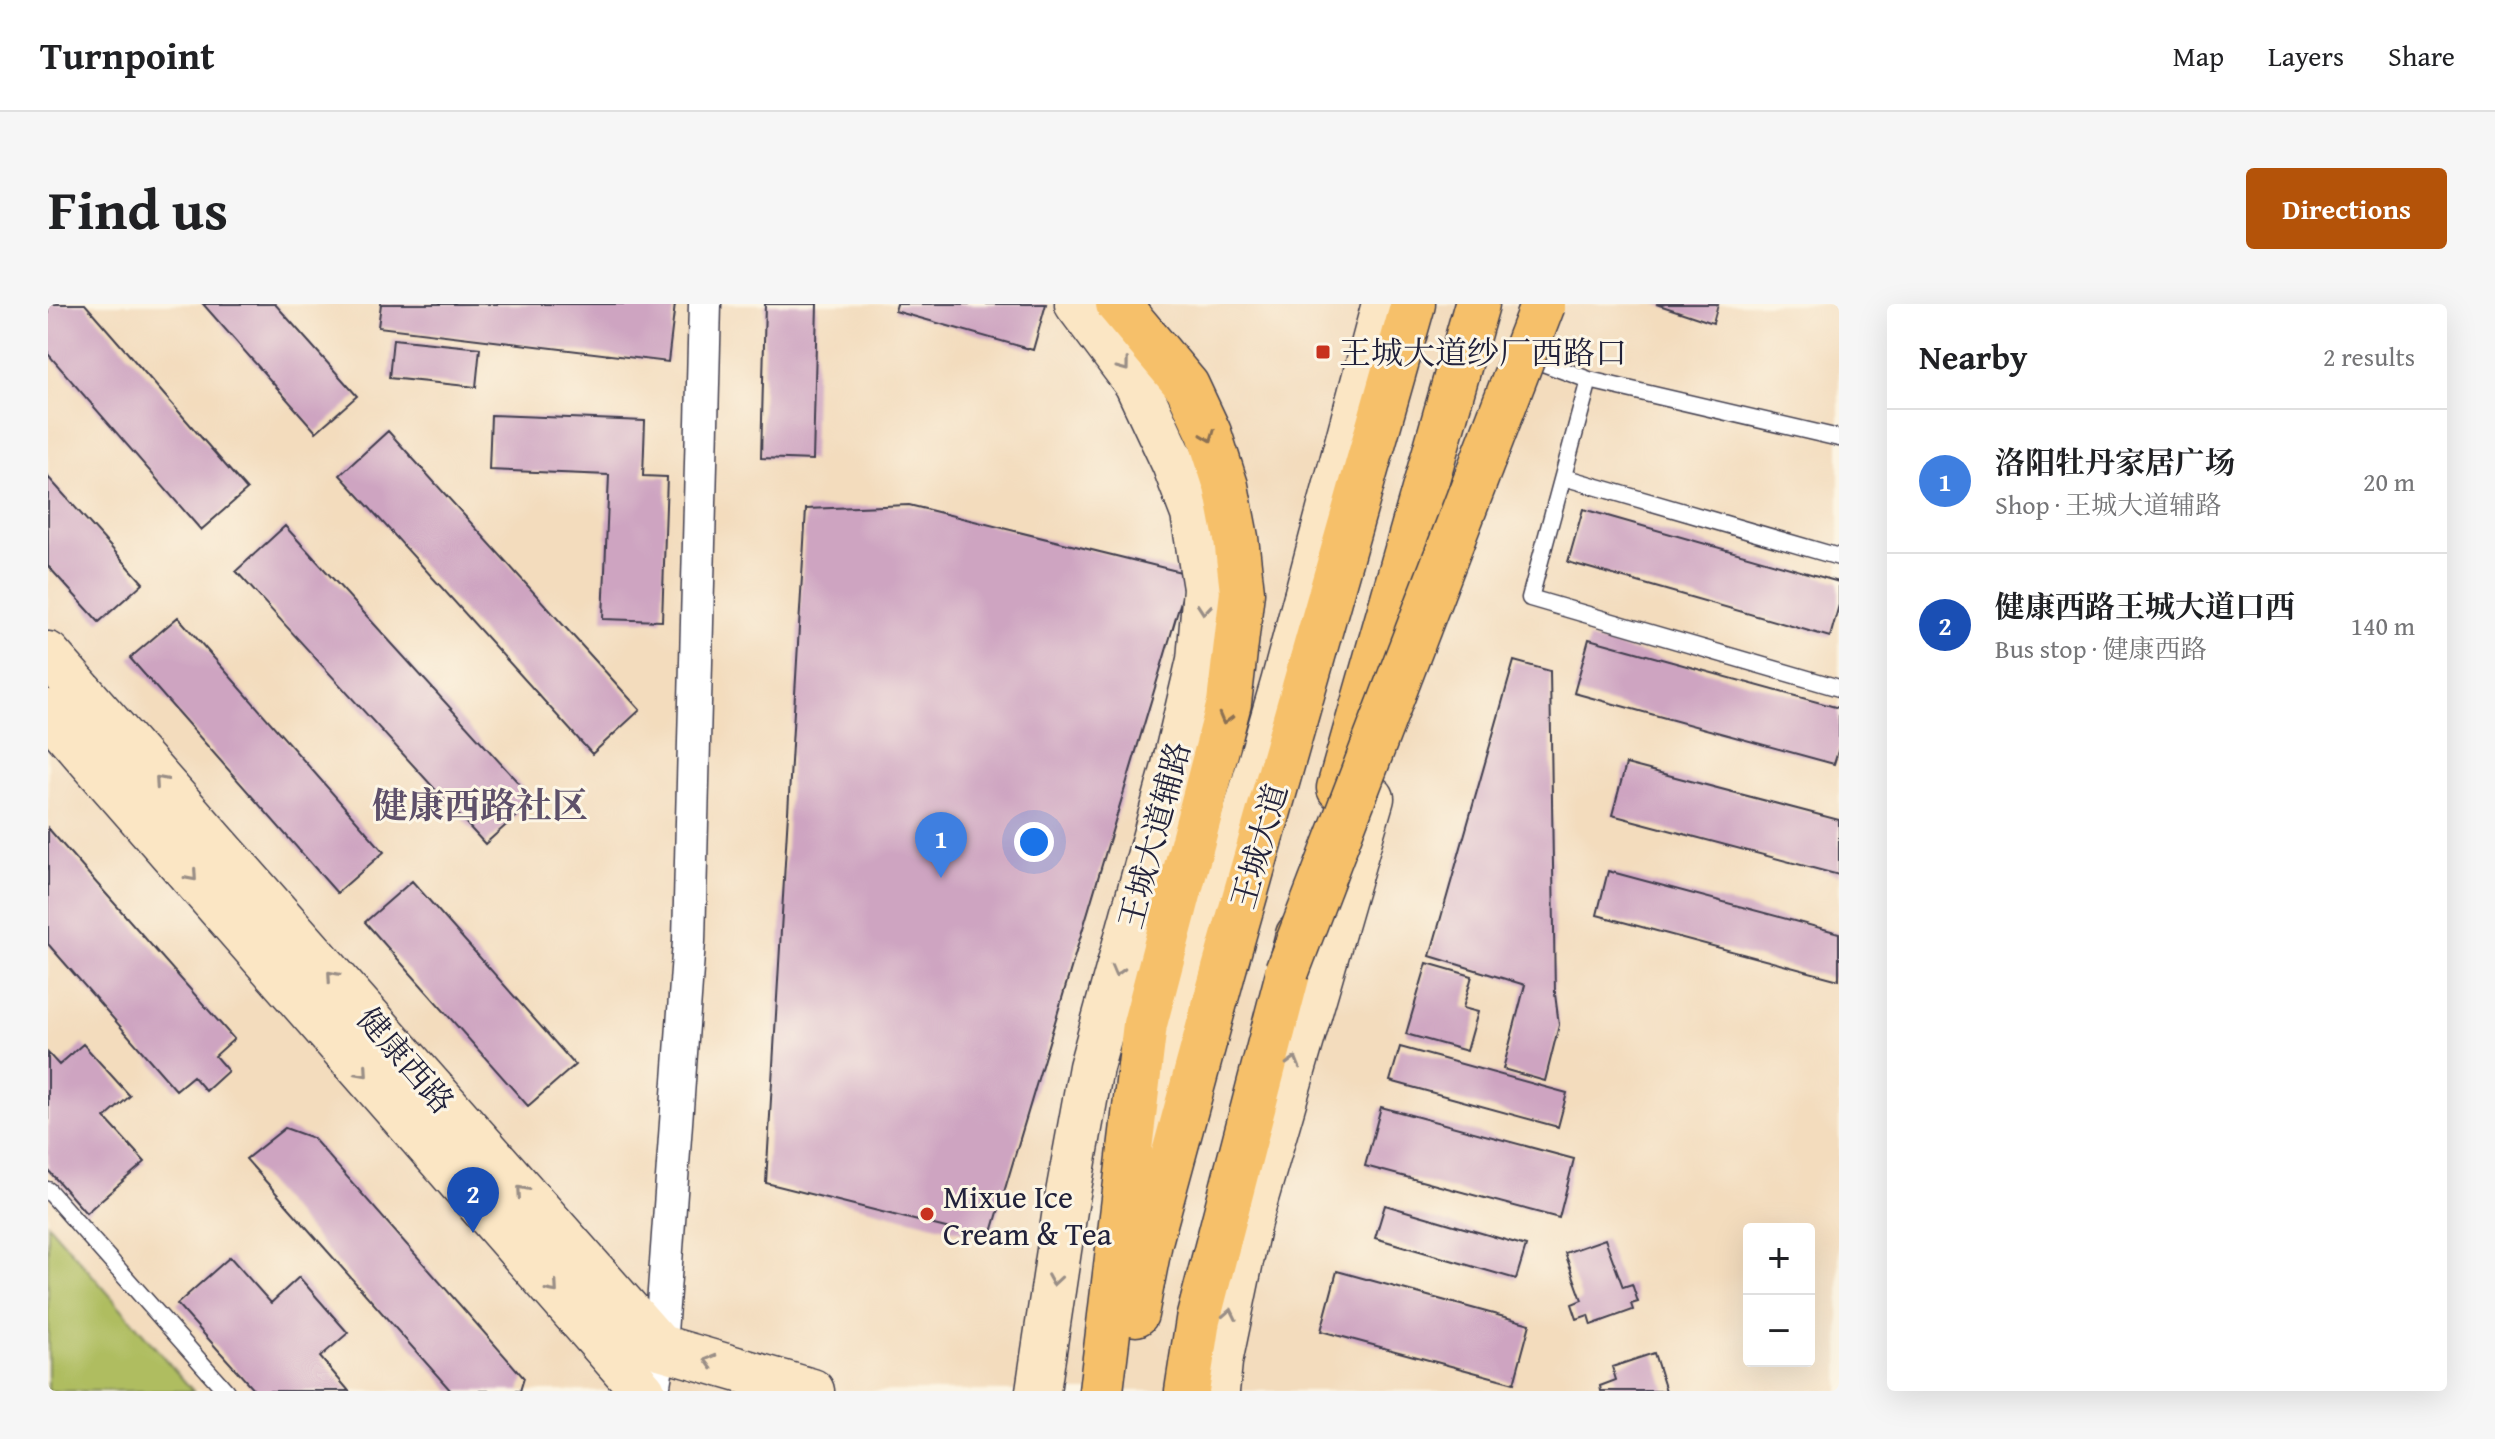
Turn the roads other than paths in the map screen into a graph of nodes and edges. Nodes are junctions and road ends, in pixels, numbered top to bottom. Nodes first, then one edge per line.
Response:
1 (705, 304) edge
2 (1077, 304) edge
3 (1118, 304) edge
4 (1135, 304) edge
5 (1384, 304) edge
6 (1413, 304) edge
7 (1477, 304) edge
8 (1490, 304) edge
9 (1525, 304) edge
10 (1543, 304) edge
11 (1512, 352) junction
12 (1589, 380) junction
13 (1187, 386) junction
14 (1839, 438) edge
15 (1563, 477) junction
16 (1839, 557) edge
17 (48, 654) edge
18 (1839, 688) edge
19 (48, 712) edge
20 (1287, 971) junction
21 (48, 1190) edge
22 (660, 1347) junction
23 (226, 1391) edge
24 (643, 1391) edge
25 (653, 1391) edge
26 (812, 1391) edge
27 (1038, 1391) edge
28 (1102, 1391) edge
29 (1122, 1391) edge
30 (1187, 1391) edge
31 (1217, 1391) edge

1 - 22 street
2 -> 27 main road, 王城大道辅路
3 - 13 highway
4 - 13 highway
5 - 28 main road
6 - 29 highway, 王城大道
7 - 20 highway, 王城大道, bridge
8 - 20 highway, bridge
9 - 11 main road
10 - 20 highway, bridge
11 - 12 lane
31 -> 11 main road
12 - 14 lane
12 - 15 lane
13 -> 28 highway
15 - 16 lane
15 - 18 lane
22 -> 17 main road, 健康西路
19 -> 24 main road, 健康西路
20 - 30 highway, 王城大道
21 - 23 lane
22 - 25 street
26 -> 22 main road

